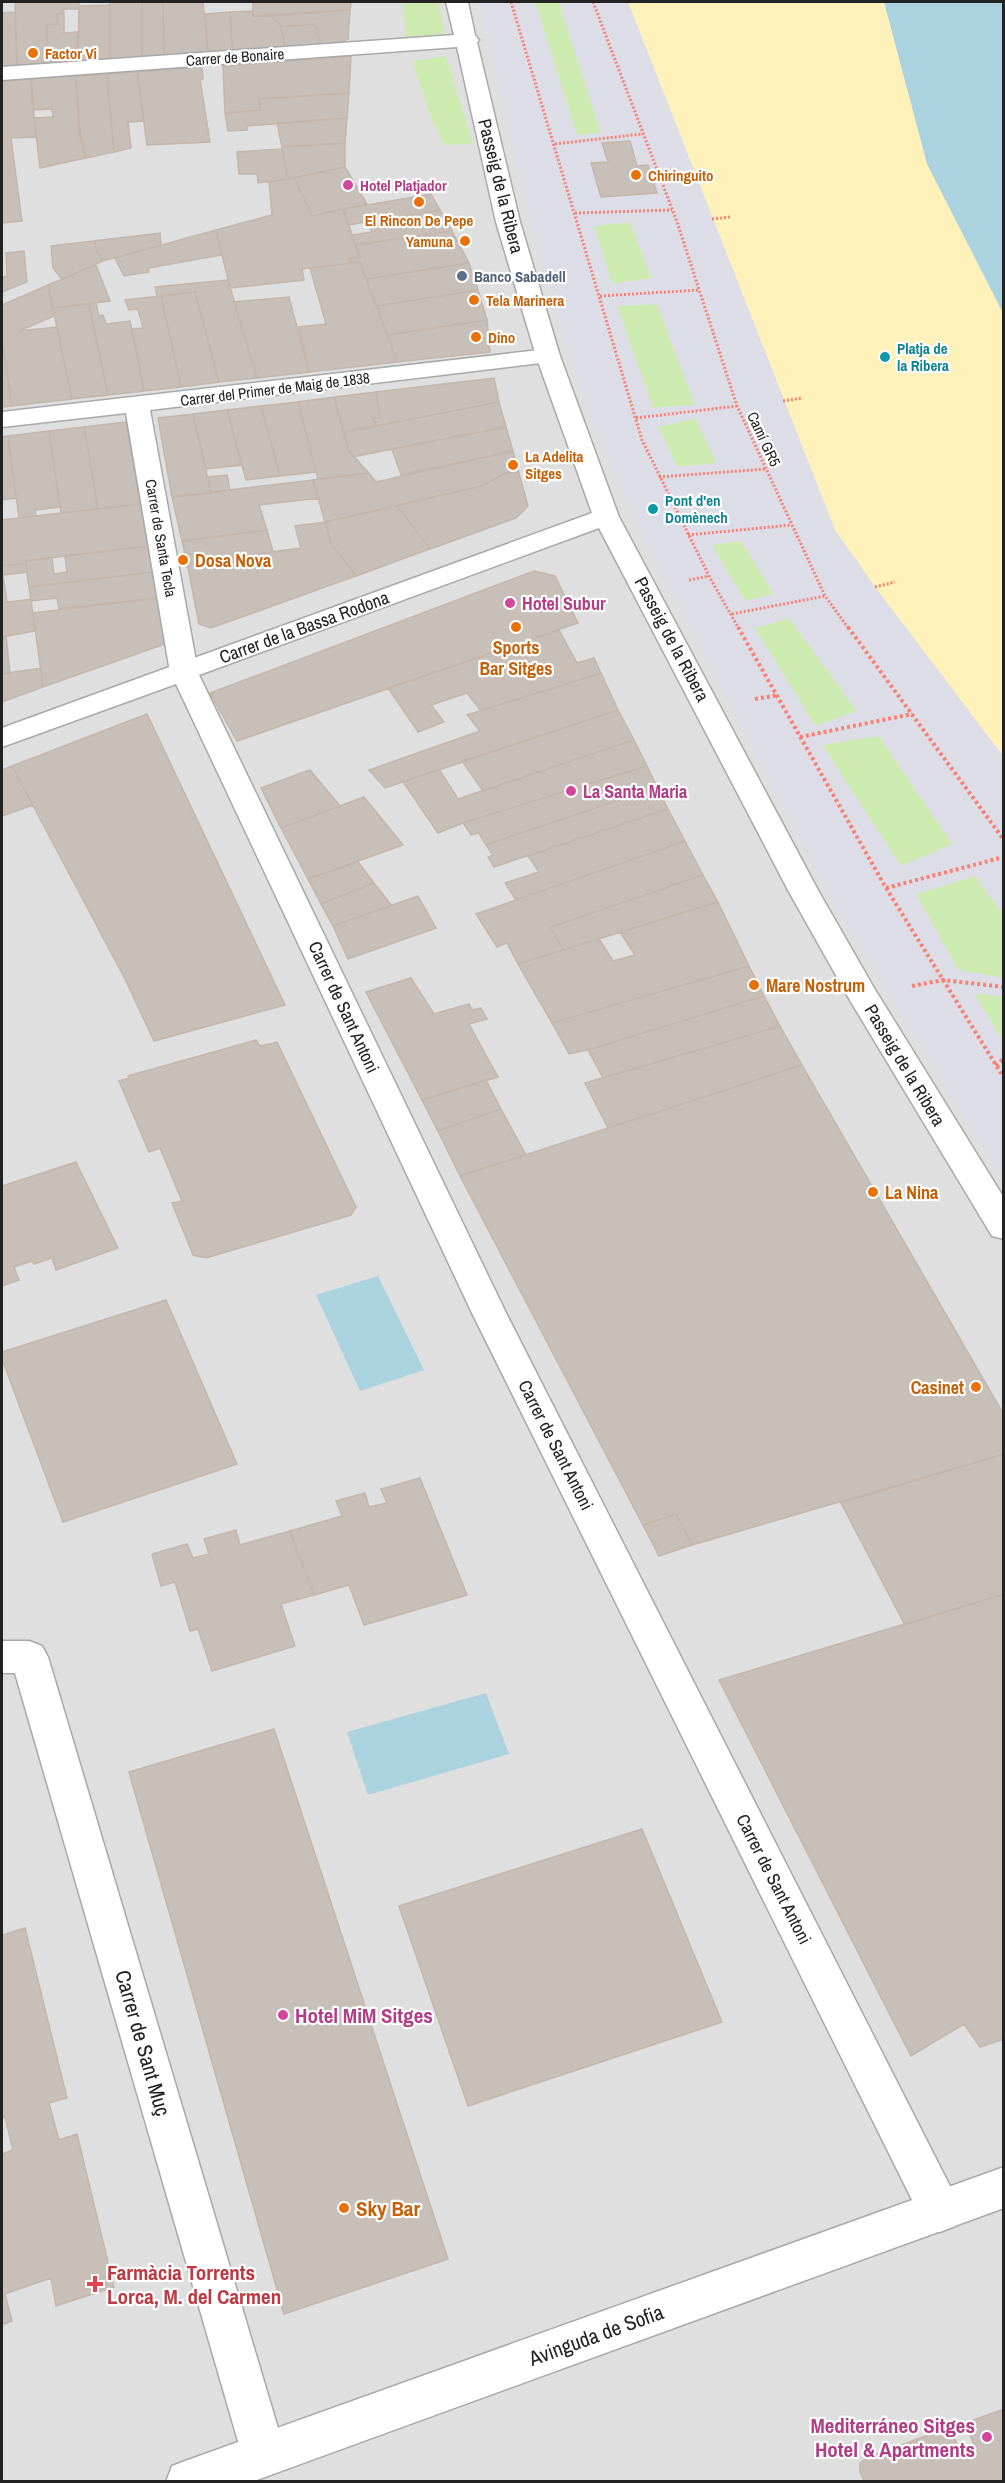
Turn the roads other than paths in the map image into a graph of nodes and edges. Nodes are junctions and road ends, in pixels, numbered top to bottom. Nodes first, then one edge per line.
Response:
1 (457, 2) edge
2 (468, 40) junction
3 (2, 74) edge
4 (548, 356) junction
5 (137, 405) junction
6 (2, 420) edge
7 (606, 518) junction
8 (184, 672) junction
9 (2, 738) edge
10 (1004, 1227) edge
11 (2, 1657) edge
12 (1004, 2187) edge
13 (939, 2211) junction
14 (264, 2455) junction
15 (189, 2481) edge

1 - 2 street, Passeig de la Ribera
2 - 3 street, Carrer de Bonaire
2 - 4 street, Passeig de la Ribera
4 - 5 street, Carrer del Primer de Maig de 1838
4 - 7 street, Passeig de la Ribera
5 - 6 street, Carrer del Primer de Maig de 1838
5 - 8 street, Carrer de Santa Tecla
7 - 8 street, Carrer de la Bassa Rodona
7 - 10 street, Passeig de la Ribera
8 - 9 street, Carrer de la Bassa Rodona
8 - 13 street, Carrer de Sant Antoni
11 - 14 street, Carrer de Sant Muç
12 - 13 street, Avinguda de Sofia
13 - 14 street, Avinguda de Sofia
14 - 15 street, Avinguda de Sofia

